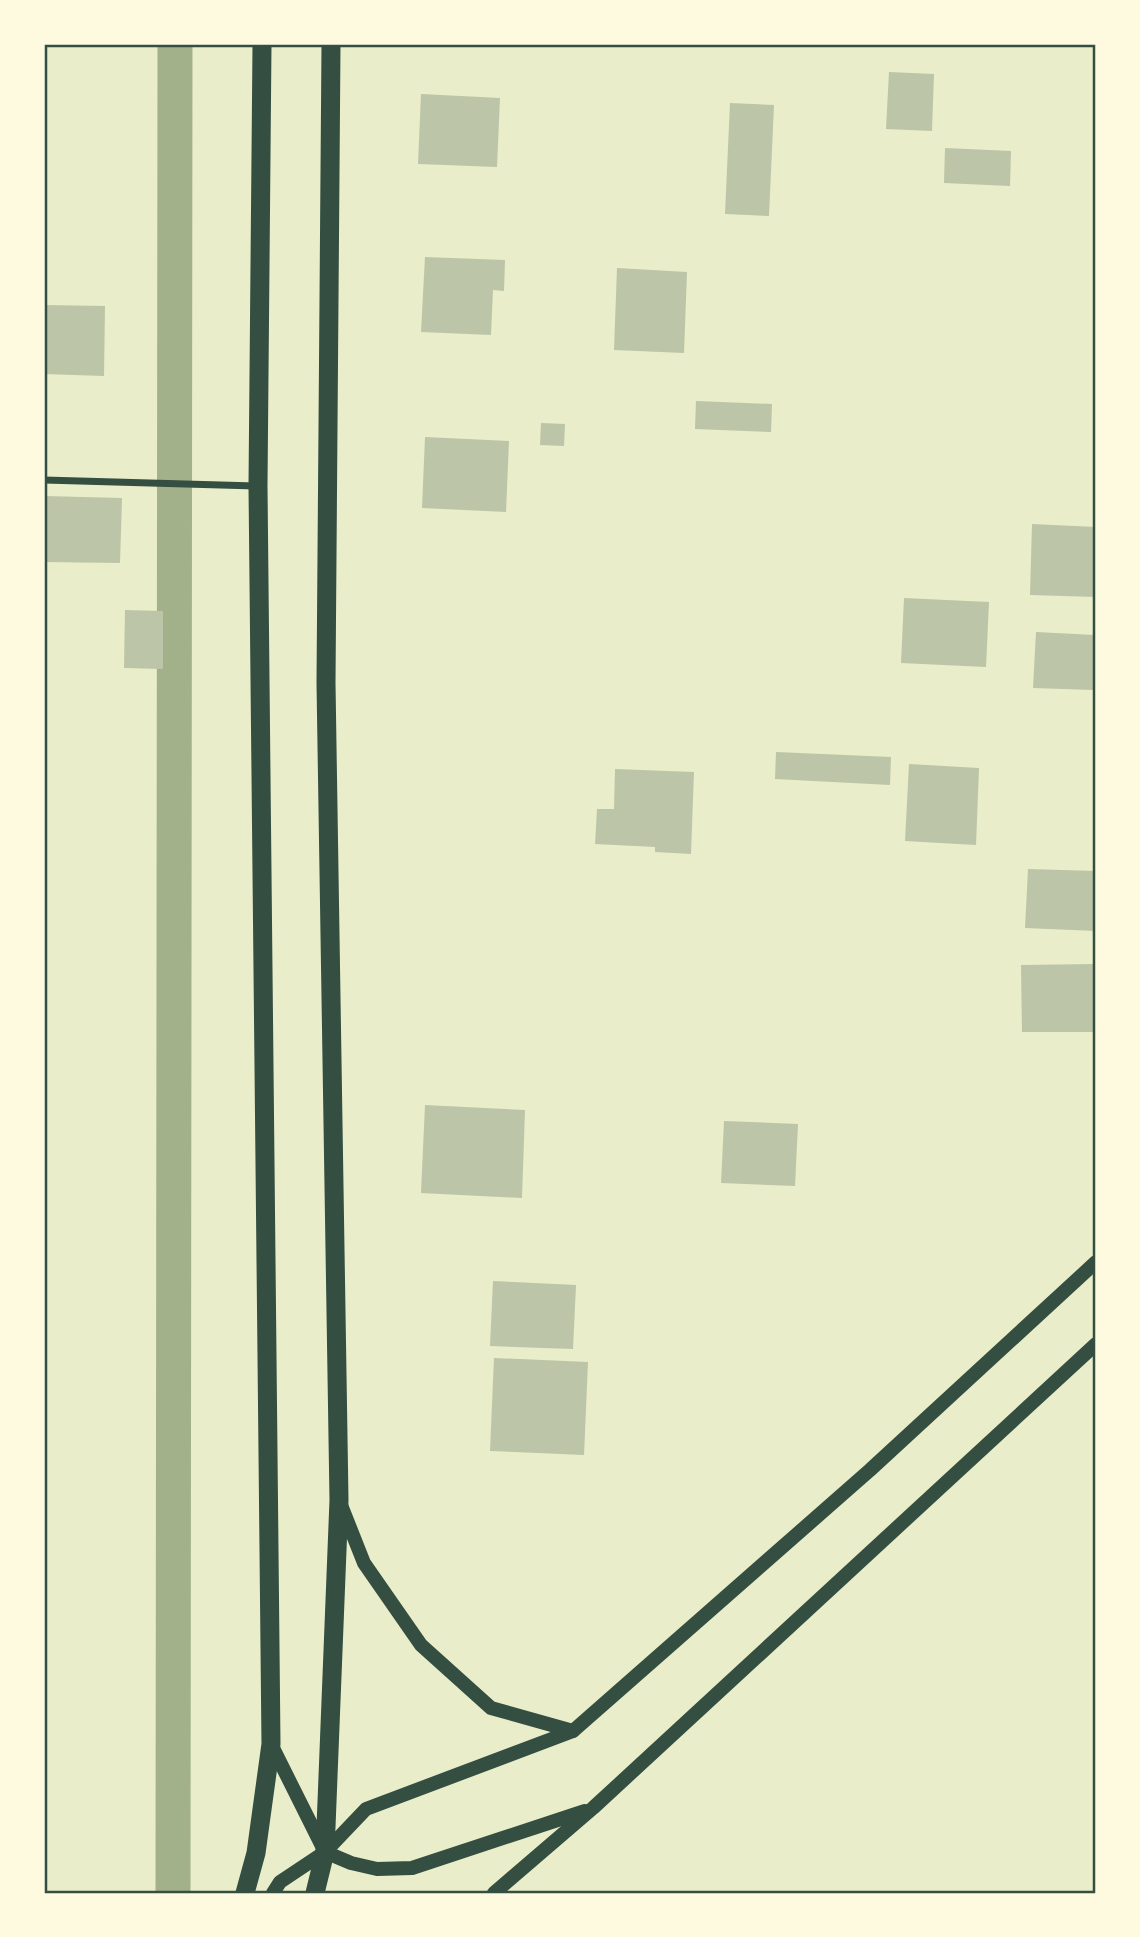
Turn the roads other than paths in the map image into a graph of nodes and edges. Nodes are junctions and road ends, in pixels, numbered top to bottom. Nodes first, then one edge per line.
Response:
1 (262, 44) edge
2 (331, 44) edge
3 (44, 480) edge
4 (258, 486) junction
5 (1096, 1262) edge
6 (1096, 1343) edge
7 (339, 1500) junction
8 (573, 1731) junction
9 (271, 1744) junction
10 (593, 1808) junction
11 (325, 1852) junction
12 (245, 1893) edge
13 (273, 1893) edge
14 (315, 1893) edge
15 (494, 1893) edge

1 - 4 highway
2 - 7 highway
3 - 4 street
4 - 9 highway
5 - 8 main road
6 - 10 main road
7 - 8 main road
7 - 11 highway
8 - 11 main road
9 - 11 main road
9 - 12 highway
10 - 11 main road
10 - 15 main road
11 - 13 main road
11 - 14 highway

